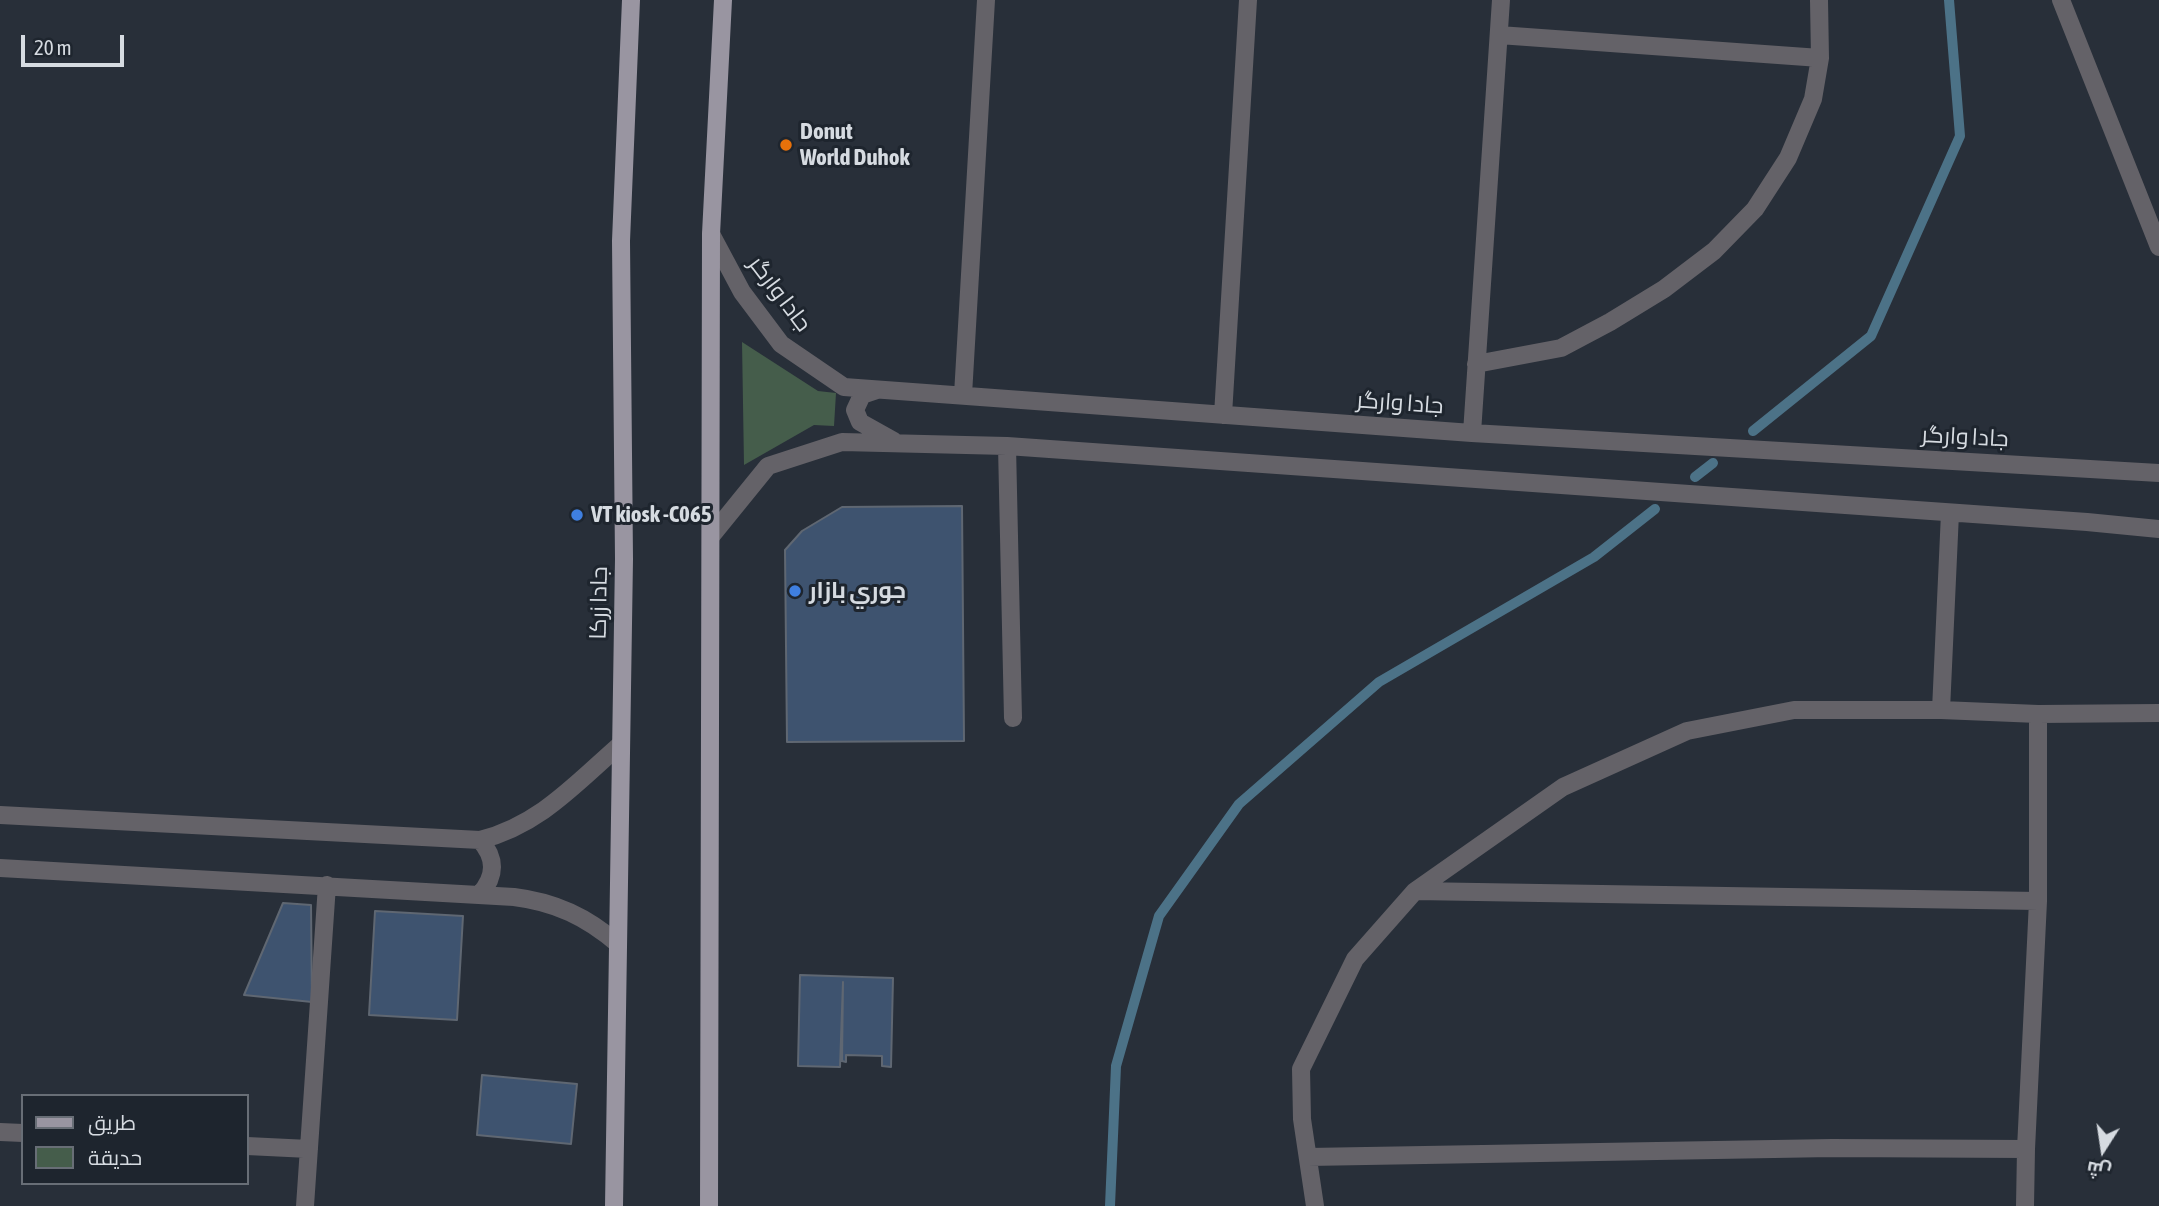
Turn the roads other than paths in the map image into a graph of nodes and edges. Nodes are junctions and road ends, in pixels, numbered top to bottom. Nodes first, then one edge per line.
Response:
1 (631, 0) edge
2 (723, 0) edge
3 (986, 0) edge
4 (1248, 0) edge
5 (1501, 0) edge
6 (1819, 0) edge
7 (2061, 0) edge
8 (1499, 35) junction
9 (1820, 58) junction
10 (711, 234) junction
11 (2159, 247) edge
12 (1476, 364) junction
13 (881, 389) junction
14 (963, 396) junction
15 (1223, 415) junction
16 (1472, 433) junction
17 (897, 442) junction
18 (1007, 446) junction
19 (2159, 473) edge
20 (1950, 513) junction
21 (2159, 528) edge
22 (712, 535) junction
23 (1941, 710) junction
24 (2159, 713) edge
25 (2038, 714) junction
26 (1013, 718) dead end
27 (621, 744) junction
28 (0, 815) edge
29 (480, 840) junction
30 (0, 868) edge
31 (327, 885) junction
32 (1415, 891) junction
33 (480, 894) junction
34 (2038, 901) junction
35 (618, 944) junction
36 (0, 1132) edge
37 (21, 1133) edge
38 (248, 1146) edge
39 (309, 1149) junction
40 (2026, 1149) junction
41 (1308, 1157) junction
42 (305, 1206) edge
43 (614, 1206) edge
44 (709, 1206) edge
45 (1315, 1206) edge
46 (2025, 1206) edge

1 - 27 main road, جادا زرکا
2 - 10 main road
3 - 14 street
4 - 15 street
5 - 8 street
6 - 9 street
7 - 11 street
8 - 9 street
8 - 12 street
9 - 12 street
10 - 13 street, جادا وارگر
10 - 22 main road
12 - 16 street
13 - 14 street, جادا وارگر
13 - 17 street
14 - 15 street, جادا وارگر
15 - 16 street, جادا وارگر
16 - 19 street, جادا وارگر
17 - 18 street
17 - 22 street
18 - 20 street
18 - 26 street
20 - 21 street
20 - 23 street
22 - 44 main road
23 - 25 street
23 - 32 street
24 - 25 street
25 - 34 street
27 - 29 street
27 - 35 main road, جادا زرکا
28 - 29 street
29 - 33 street
30 - 31 street
31 - 33 street
31 - 39 street
32 - 34 street
32 - 41 street
33 - 35 street
34 - 40 street
35 - 43 main road, جادا زرکا
36 - 37 street
38 - 39 street
39 - 42 street
40 - 41 street
40 - 46 street
41 - 45 street

